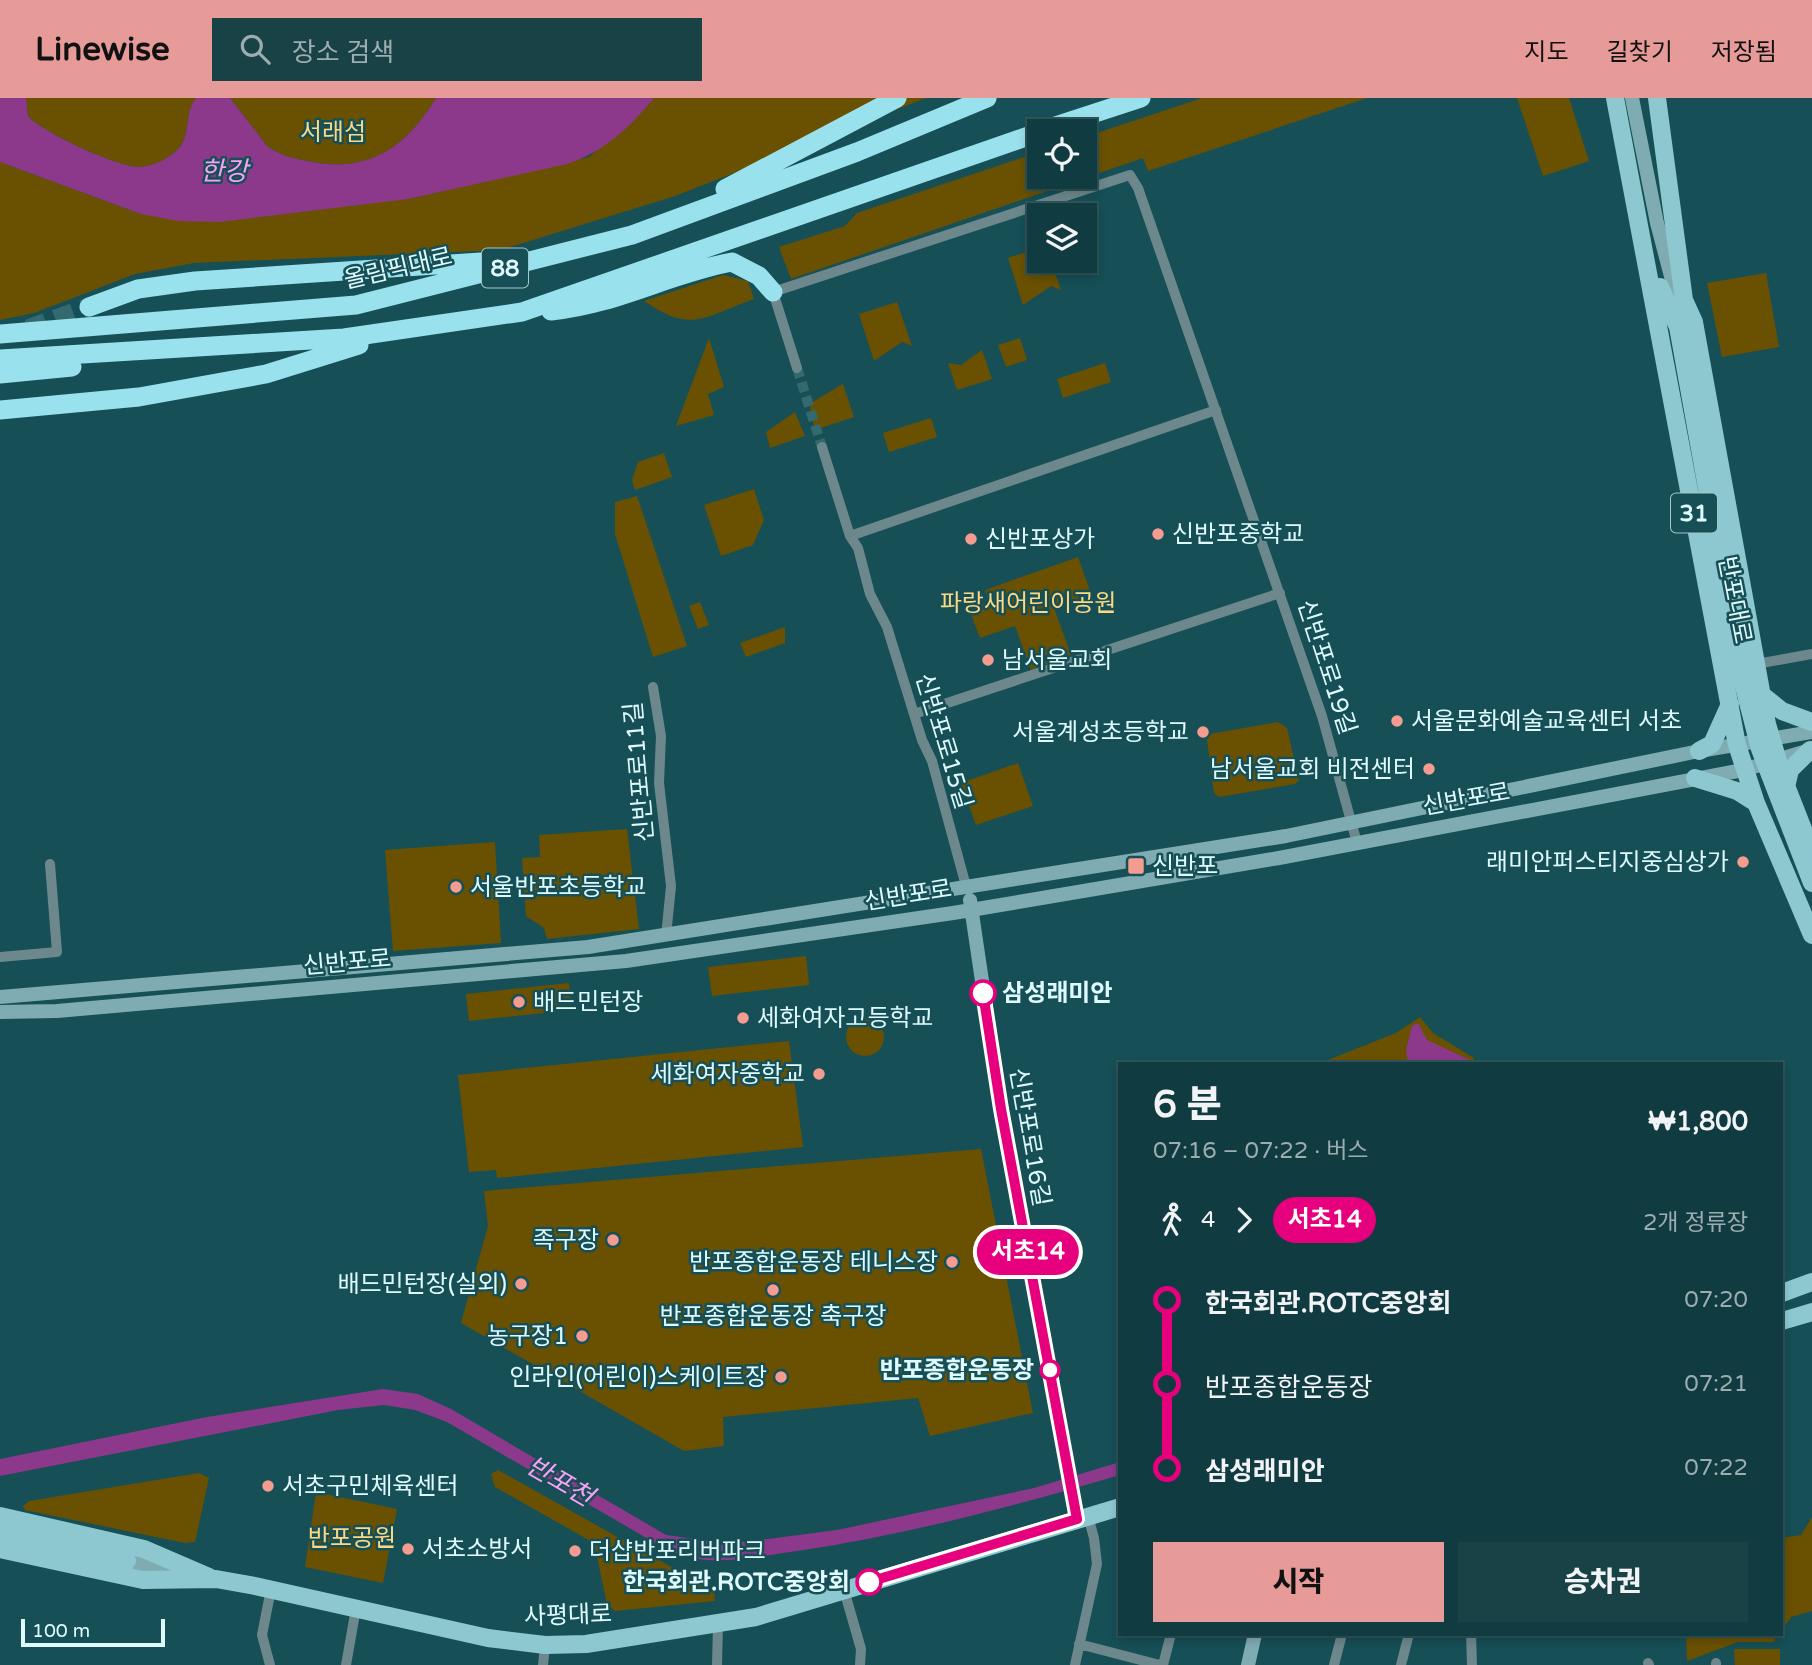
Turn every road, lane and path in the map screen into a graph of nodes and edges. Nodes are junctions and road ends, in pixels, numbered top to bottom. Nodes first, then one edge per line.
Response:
1 (897, 98) edge
2 (986, 98) edge
3 (1141, 98) edge
4 (1615, 98) edge
5 (1632, 98) edge
6 (1657, 98) edge
7 (1077, 119) edge
8 (1027, 136) edge
9 (1643, 162) junction
10 (1640, 228) junction
11 (619, 238) junction
12 (1645, 255) junction
13 (535, 260) junction
14 (773, 292) junction
15 (1684, 300) junction
16 (89, 307) tunnel mouth
17 (522, 312) junction
18 (1678, 327) junction
19 (415, 328) junction
20 (0, 334) edge
21 (289, 343) junction
22 (0, 359) edge
23 (797, 368) tunnel mouth
24 (0, 374) edge
25 (0, 410) edge
26 (1216, 410) junction
27 (822, 447) tunnel mouth
28 (850, 536) junction
29 (1280, 593) junction
30 (1812, 654) edge
31 (1756, 664) junction
32 (653, 687) dead end
33 (1762, 695) junction
34 (1730, 704) junction
35 (914, 714) junction
36 (1812, 722) edge
37 (1812, 732) edge
38 (1771, 738) junction
39 (1737, 745) junction
40 (1811, 750) edge
41 (1699, 751) junction
42 (1777, 762) junction
43 (1743, 770) junction
44 (1695, 778) junction
45 (1786, 787) junction
46 (1756, 803) junction
47 (1352, 820) junction
48 (1357, 843) junction
49 (1811, 850) edge
50 (50, 864) dead end
51 (1784, 868) junction
52 (1812, 883) edge
53 (966, 886) junction
54 (972, 908) junction
55 (1812, 935) edge
56 (666, 936) junction
57 (0, 957) edge
58 (0, 997) edge
59 (0, 1012) edge
60 (1812, 1282) edge
61 (1783, 1293) edge
62 (1812, 1303) edge
63 (1783, 1312) edge
64 (1812, 1312) edge
65 (1783, 1321) edge
66 (1812, 1322) edge
67 (1783, 1331) edge
68 (1118, 1508) edge
69 (0, 1516) edge
70 (1082, 1518) junction
71 (0, 1531) edge
72 (0, 1549) edge
73 (127, 1561) joint
74 (216, 1579) junction
75 (271, 1589) junction
76 (844, 1590) junction
77 (356, 1608) junction
78 (718, 1624) junction
79 (1170, 1636) edge
80 (1255, 1636) edge
81 (1341, 1636) edge
82 (1408, 1636) edge
83 (1471, 1636) edge
84 (1079, 1644) junction
85 (545, 1645) junction
86 (270, 1665) edge
87 (346, 1665) edge
88 (544, 1665) edge
89 (717, 1665) edge
90 (860, 1665) edge
91 (1074, 1665) edge
92 (1161, 1665) edge
93 (1248, 1665) edge
94 (1334, 1665) edge
95 (1401, 1665) edge
96 (1472, 1665) edge

1 - 11 highway
2 - 11 highway, 올림픽대로 / 88
3 - 7 highway, 88
4 - 10 main road, 반포대로 / 31
5 - 9 main road
6 - 15 main road, 반포대로 / 31
8 - 17 highway, 88
9 - 10 main road
9 - 15 main road
10 - 12 main road, 반포대로 / 31
11 - 13 highway, 올림픽대로 / 88
12 - 18 main road, 31
12 - 34 main road, 반포대로 / 31
13 - 16 highway
13 - 20 highway, 올림픽대로 / 88
14 - 17 highway
14 - 23 street
14 - 26 street
15 - 18 main road, 31
15 - 31 main road, 반포대로 / 31
17 - 19 highway, 88
18 - 52 main road, 31, bridge
19 - 21 highway, 88
19 - 25 highway
21 - 22 highway, 88
21 - 24 highway, 88
26 - 28 street
26 - 29 street
27 - 28 street, 신반포로15길
28 - 35 street, 신반포로15길
29 - 35 street, 신반포로19길
29 - 47 street, 신반포로19길
30 - 31 street, 반포대로
31 - 33 main road, 반포대로 / 31
32 - 56 street, 신반포로11길
33 - 36 main road
33 - 38 main road, 반포대로 / 31
34 - 39 main road, 반포대로 / 31
34 - 41 main road
35 - 53 street, 신반포로15길
37 - 38 main road, 신반포로
38 - 39 main road, 신반포로
38 - 42 main road, 반포대로 / 31
39 - 41 main road, 신반포로
39 - 43 main road, 반포대로 / 31
40 - 42 main road, 신반포로
40 - 45 main road
41 - 47 main road, 신반포로
42 - 43 main road, 신반포로
42 - 45 main road, 반포대로 / 31
43 - 44 main road, 신반포로
43 - 46 main road, 반포대로 / 31
44 - 46 main road
44 - 48 main road, 신반포로
45 - 49 main road, 반포대로 / 31
46 - 51 main road, 반포대로 / 31
47 - 48 street, 신반포로19길
47 - 53 main road, 신반포로
48 - 54 main road, 신반포로
49 - 51 main road
50 - 57 street
51 - 55 main road, 반포대로 / 31
53 - 54 main road, 신반포로16길
53 - 56 main road, 신반포로
54 - 59 main road, 신반포로
54 - 70 main road, 신반포로16길
56 - 58 main road, 신반포로
60 - 61 main road
62 - 63 main road
64 - 65 main road
66 - 67 main road
68 - 70 main road, 사평대로
69 - 74 main road, 사평대로
70 - 76 main road, 사평대로
70 - 84 street
71 - 73 main road
72 - 74 main road, 사평대로
73 - 74 main road, 사평대로
74 - 75 main road, 사평대로
75 - 77 main road, 사평대로
75 - 86 street
76 - 78 main road, 사평대로
76 - 90 street
77 - 85 main road, 사평대로
77 - 87 street
78 - 85 main road, 사평대로
78 - 89 street
79 - 92 street
80 - 93 main road
81 - 94 street
82 - 95 street
83 - 96 street
84 - 91 street
84 - 92 street
85 - 88 street

